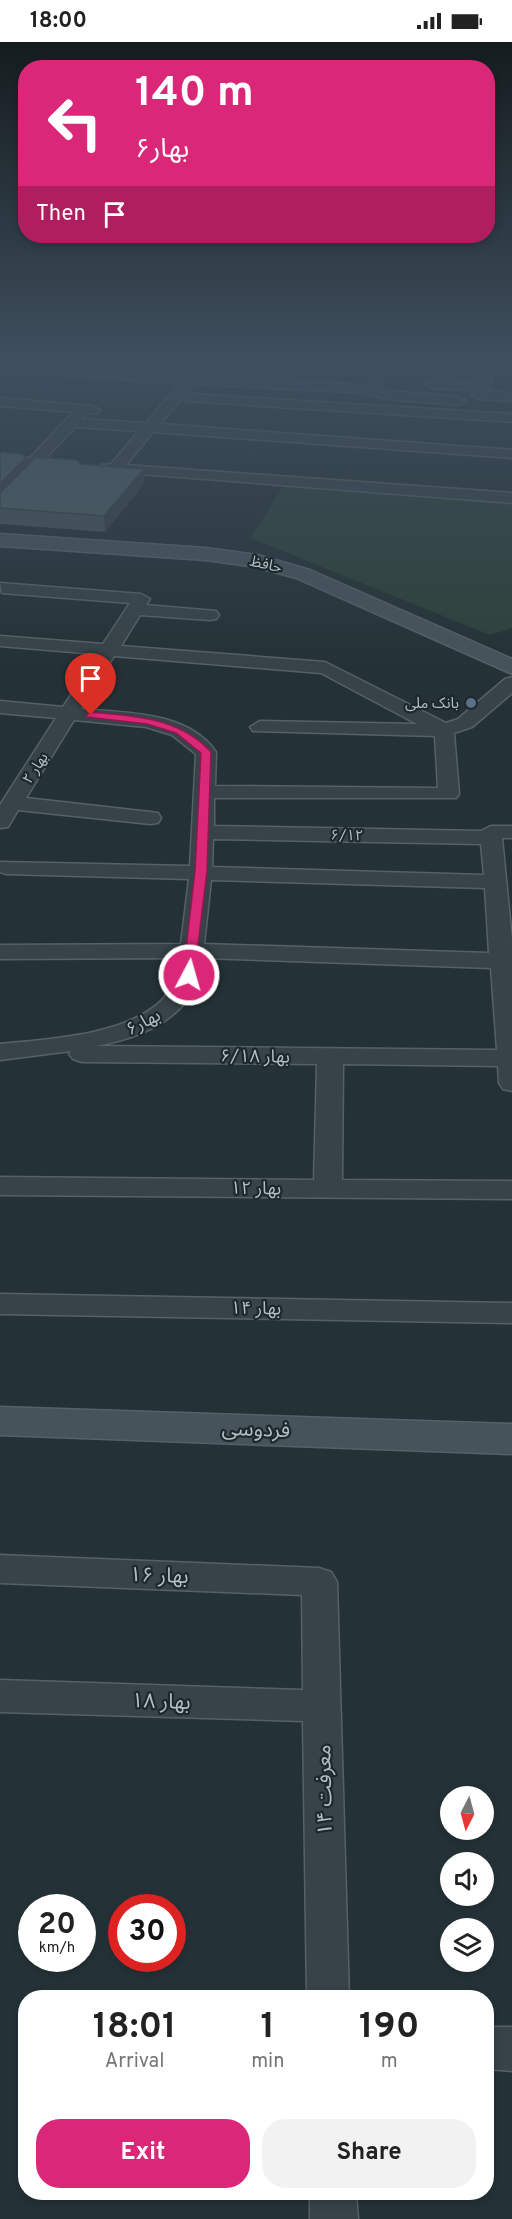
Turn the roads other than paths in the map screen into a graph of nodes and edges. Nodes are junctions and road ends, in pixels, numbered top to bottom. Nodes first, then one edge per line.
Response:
1 (27, 462) edge
2 (34, 462) joint
3 (120, 462) edge
4 (242, 462) edge
5 (115, 468) junction
6 (232, 477) junction
7 (512, 498) edge
8 (0, 540) edge
9 (1, 589) edge
10 (135, 609) junction
11 (210, 615) dead end
12 (0, 641) edge
13 (512, 644) edge
14 (109, 650) junction
15 (482, 654) junction
16 (512, 667) edge
17 (512, 683) edge
18 (0, 707) edge
19 (70, 713) junction
20 (260, 727) dead end
21 (444, 730) junction
22 (12, 792) edge
23 (205, 792) junction
24 (150, 818) dead end
25 (0, 822) edge
26 (203, 832) junction
27 (501, 835) edge
28 (2, 869) edge
29 (201, 871) junction
30 (495, 882) junction
31 (192, 951) junction
32 (0, 952) edge
33 (502, 961) junction
34 (0, 1053) edge
35 (330, 1056) junction
36 (510, 1058) junction
37 (512, 1083) edge
38 (0, 1186) edge
39 (328, 1189) junction
40 (512, 1190) edge
41 (0, 1304) edge
42 (512, 1313) edge
43 (0, 1421) edge
44 (512, 1439) edge
45 (0, 1569) edge
46 (319, 1582) joint
47 (0, 1696) edge
48 (321, 1706) junction
49 (328, 1990) edge
50 (494, 2048) edge
51 (512, 2049) edge
52 (333, 2200) edge
53 (334, 2219) edge

1 - 2 street
2 - 5 street
3 - 5 street
4 - 6 street
5 - 6 street
6 - 7 street
8 - 15 main road, حافظ
9 - 10 street
10 - 11 street
10 - 14 street, بهار ۲
12 - 14 street
13 - 15 main road
14 - 19 street, بهار ۲
14 - 21 street
15 - 16 main road, حافظ
17 - 21 street
18 - 19 street, بهار۶
19 - 22 street, بهار ۲
19 - 23 street, بهار۶
20 - 21 street
21 - 23 street
22 - 24 street
22 - 25 street, بهار ۲
23 - 26 street, بهار۶
26 - 27 street, ۶/۱۲
26 - 29 street, بهار۶
27 - 30 street
28 - 29 street
29 - 30 street
29 - 31 street, بهار۶
30 - 33 street
31 - 32 street
31 - 33 street
31 - 34 street, بهار۶
33 - 36 street
34 - 35 street, بهار ۶/۱۸
35 - 36 street, بهار ۶/۱۸
35 - 39 street
36 - 37 street
38 - 39 street, بهار ۱۲
39 - 40 street, بهار ۱۲
41 - 42 street, بهار ۱۴
43 - 44 main road, فردوسی
45 - 46 street, بهار ۱۶
46 - 48 street, معرفت ۱۴
47 - 48 street, بهار ۱۸
48 - 49 street, معرفت ۱۴
50 - 51 street
52 - 53 street

